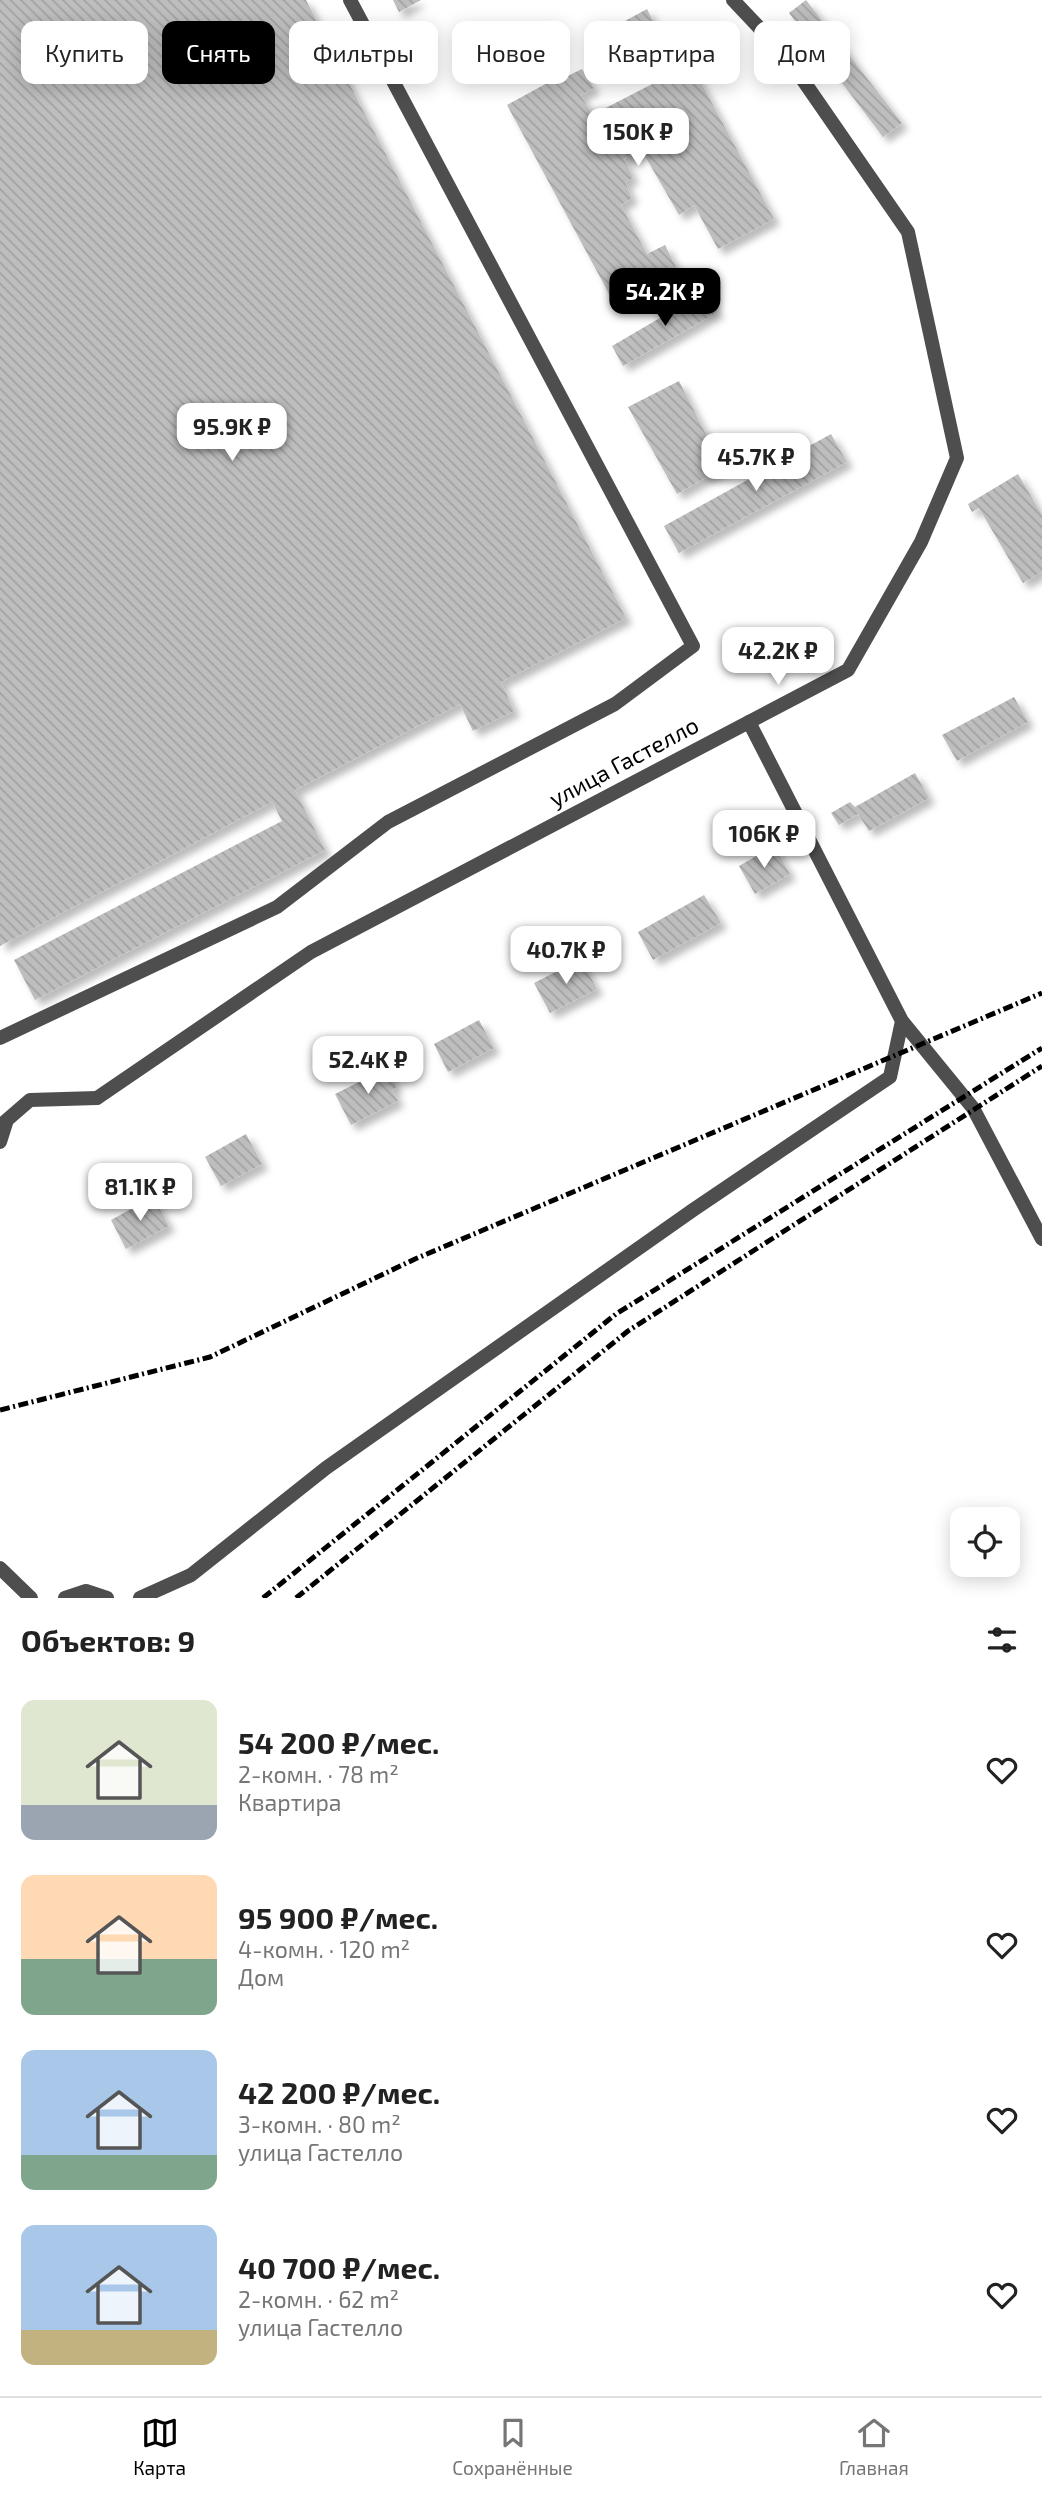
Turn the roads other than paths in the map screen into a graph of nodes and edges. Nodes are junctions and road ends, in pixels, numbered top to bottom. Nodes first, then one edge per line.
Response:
1 (350, 0) edge
2 (733, 0) edge
3 (749, 722) junction
4 (902, 1021) junction
5 (0, 1038) edge
6 (3, 1123) edge
7 (0, 1142) edge
8 (1042, 1239) edge
9 (0, 1568) edge
10 (31, 1598) edge
11 (65, 1598) edge
12 (107, 1598) edge
13 (140, 1598) edge

1 - 5 street
2 - 3 street, улица Гастелло
3 - 4 street
3 - 6 street, улица Гастелло
4 - 8 street
4 - 13 street
6 - 7 street
9 - 10 street
11 - 12 street

